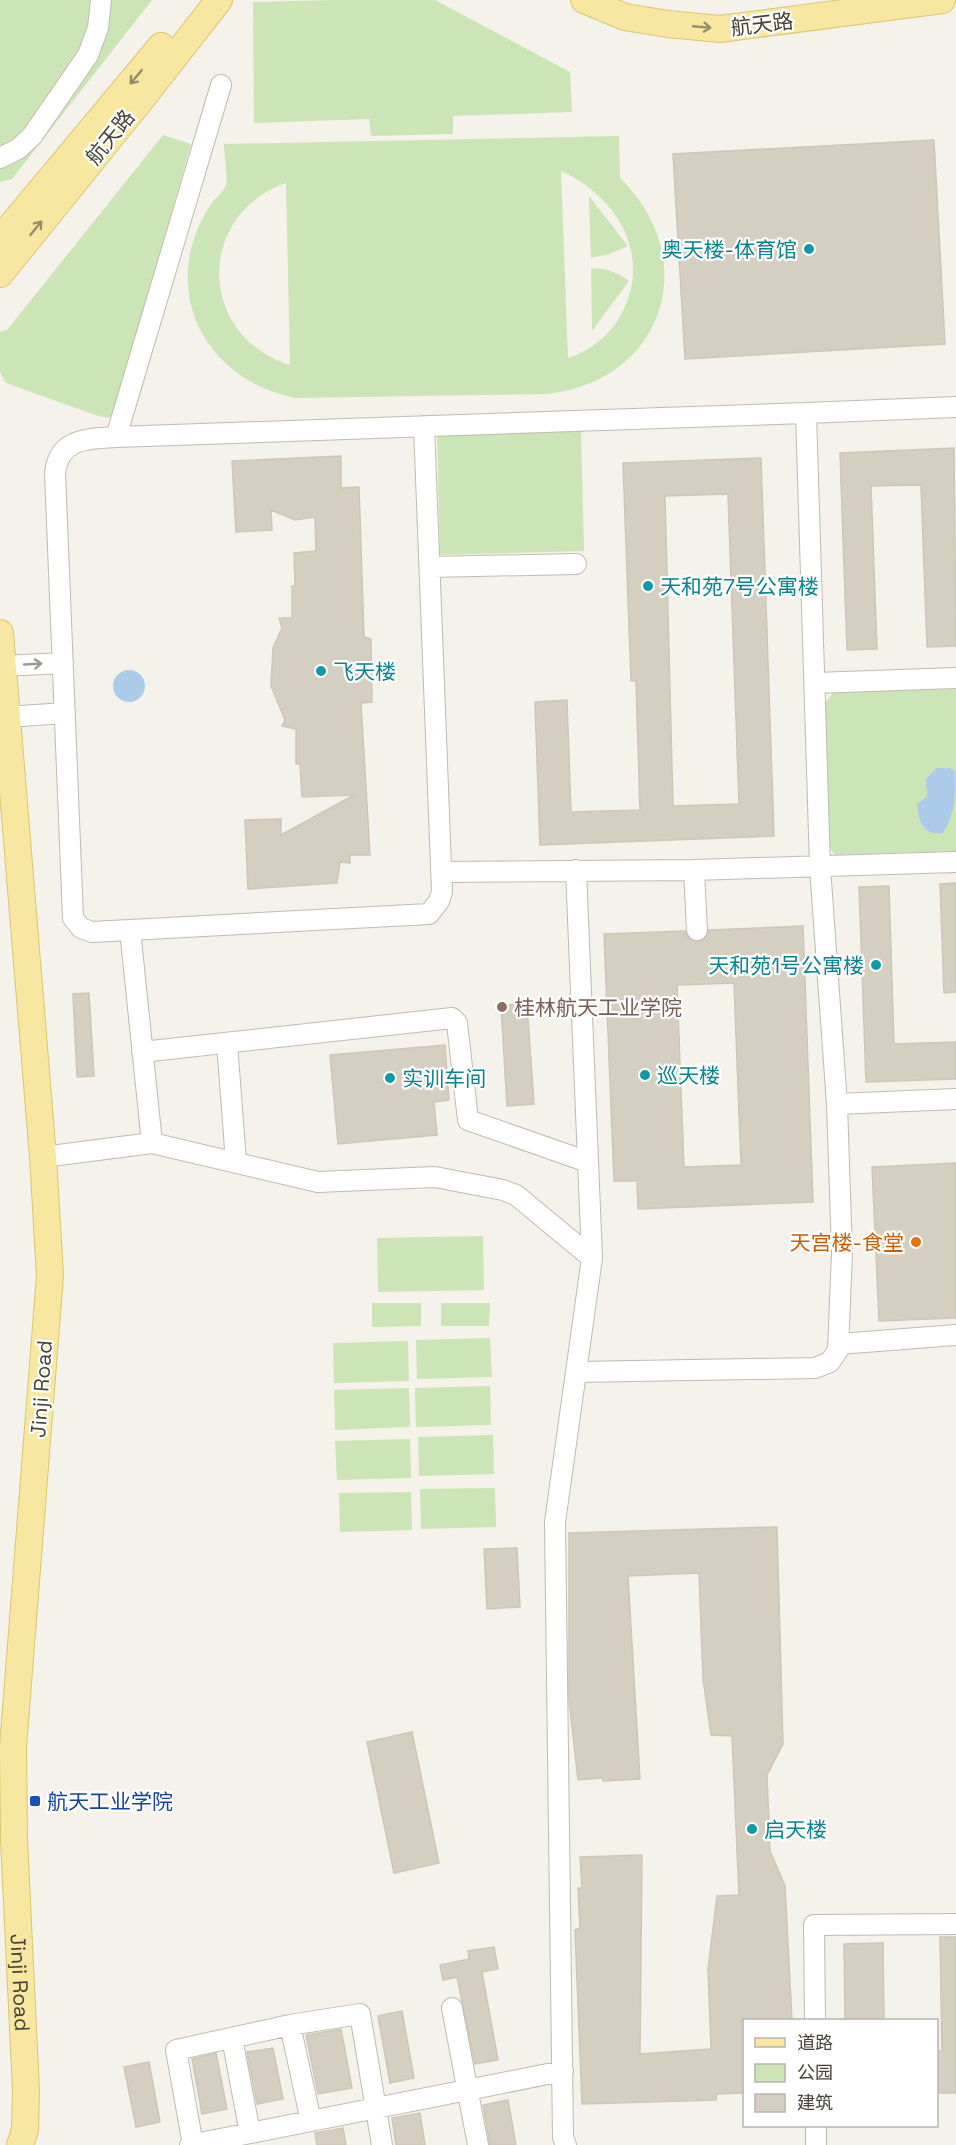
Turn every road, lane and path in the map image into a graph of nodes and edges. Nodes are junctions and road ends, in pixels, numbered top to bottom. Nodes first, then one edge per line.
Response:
1 (101, 0) edge
2 (200, 0) edge
3 (219, 0) edge
4 (584, 0) edge
5 (628, 0) edge
6 (825, 0) edge
7 (942, 0) edge
8 (221, 85) dead end
9 (0, 158) edge
10 (0, 239) edge
11 (0, 274) edge
12 (956, 407) edge
13 (806, 413) junction
14 (424, 426) junction
15 (116, 437) junction
16 (576, 564) dead end
17 (430, 567) junction
18 (0, 633) edge
19 (63, 663) junction
20 (3, 666) junction
21 (956, 678) edge
22 (815, 683) junction
23 (65, 713) junction
24 (6, 717) junction
25 (956, 862) edge
26 (820, 867) junction
27 (576, 870) junction
28 (694, 870) junction
29 (442, 872) junction
30 (130, 930) junction
31 (697, 930) dead end
32 (227, 1043) junction
33 (142, 1052) junction
34 (956, 1100) edge
35 (837, 1104) junction
36 (152, 1143) junction
37 (43, 1157) junction
38 (236, 1162) junction
39 (588, 1162) junction
40 (592, 1258) junction
41 (956, 1335) edge
42 (839, 1344) junction
43 (576, 1372) junction
44 (7, 1839) edge
45 (956, 1924) edge
46 (452, 2008) dead end
47 (815, 2019) edge
48 (290, 2025) junction
49 (232, 2038) junction
50 (563, 2071) junction
51 (468, 2090) junction
52 (376, 2108) junction
53 (311, 2121) junction
54 (816, 2127) edge
55 (250, 2133) junction
56 (20, 2145) edge
57 (192, 2145) edge
58 (382, 2145) edge
59 (478, 2145) edge
60 (566, 2145) edge
61 (816, 2145) edge

1 - 9 lane
2 -> 10 main road
11 -> 3 main road, 航天路
4 -> 7 main road, 航天路
5 - 6 main road
8 - 15 lane
12 - 13 lane
13 - 14 lane
13 - 22 lane
14 - 15 lane
14 - 17 lane
15 - 19 lane
16 - 17 lane
17 - 29 lane
18 - 20 main road, Jinji Road
20 -> 19 lane
19 - 23 lane
20 - 24 main road, Jinji Road
21 - 22 lane
22 - 26 lane
23 - 24 lane
23 - 30 lane
24 - 37 main road, Jinji Road
25 - 26 lane
26 - 28 lane
26 - 35 lane
27 - 28 lane
27 - 29 lane
27 - 39 lane
28 - 31 lane
29 - 30 lane
30 - 33 lane
32 - 33 lane
32 - 38 lane
32 - 39 lane
33 - 36 lane
34 - 35 lane
35 - 42 lane
36 - 37 lane
36 - 38 lane
37 - 44 main road, Jinji Road
38 - 40 lane
39 - 40 lane
40 - 43 lane
41 - 42 lane
42 - 43 lane
43 - 50 lane
44 - 56 main road, Jinji Road
45 - 47 lane
46 - 51 lane
48 - 49 lane
48 - 52 lane
48 - 53 lane
49 - 55 lane
49 - 57 lane
50 - 51 lane
50 - 60 lane
51 - 52 lane
51 - 59 lane
52 - 53 lane
52 - 58 lane
53 - 55 lane
54 - 61 lane
55 - 57 lane

